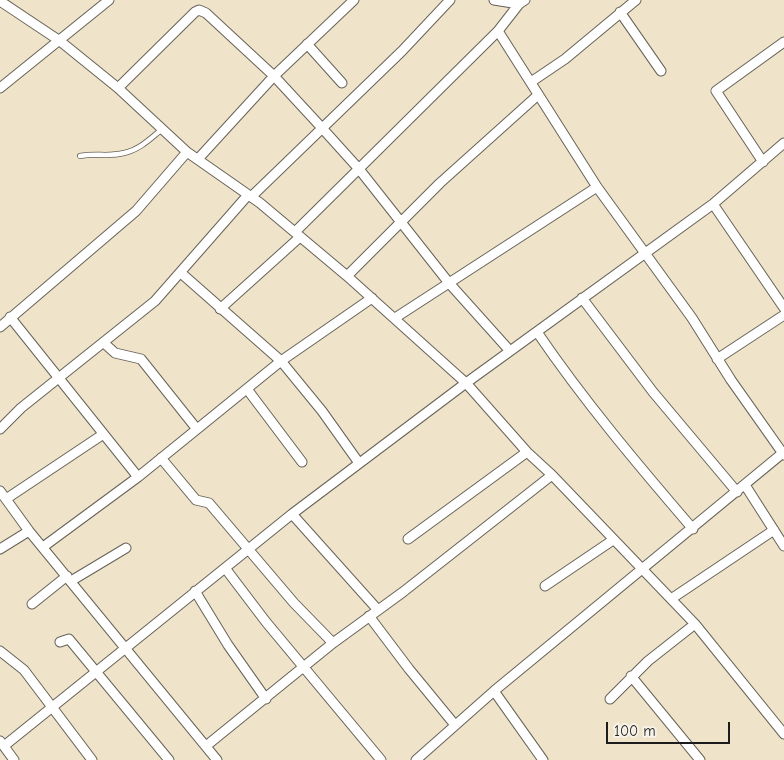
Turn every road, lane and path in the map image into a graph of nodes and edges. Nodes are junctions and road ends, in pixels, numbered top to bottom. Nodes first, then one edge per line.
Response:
1 (109, 0) edge
2 (354, 0) edge
3 (450, 0) edge
4 (494, 0) edge
5 (636, 0) edge
6 (0, 1) edge
7 (522, 2) edge
8 (620, 12) junction
9 (498, 31) junction
10 (60, 41) junction
11 (784, 42) edge
12 (307, 44) junction
13 (661, 71) dead end
14 (274, 76) junction
15 (531, 82) junction
16 (342, 83) dead end
17 (0, 88) edge
18 (118, 88) junction
19 (538, 95) junction
20 (322, 128) junction
21 (161, 130) junction
22 (784, 143) edge
23 (187, 152) junction
24 (80, 156) dead end
25 (198, 159) junction
26 (763, 162) junction
27 (359, 169) junction
28 (597, 187) junction
29 (249, 196) junction
30 (713, 204) junction
31 (401, 223) junction
32 (297, 235) junction
33 (645, 253) junction
34 (181, 273) junction
35 (347, 276) junction
36 (449, 283) junction
37 (372, 298) junction
38 (582, 298) junction
39 (783, 304) edge
40 (220, 309) junction
41 (784, 315) edge
42 (10, 317) junction
43 (396, 318) junction
44 (0, 327) edge
45 (536, 332) junction
46 (104, 343) junction
47 (510, 351) junction
48 (717, 359) junction
49 (281, 361) junction
50 (60, 378) junction
51 (466, 383) junction
52 (247, 389) junction
53 (196, 428) junction
54 (0, 429) edge
55 (102, 435) junction
56 (527, 452) junction
57 (783, 454) edge
58 (161, 458) junction
59 (302, 462) dead end
60 (359, 462) junction
61 (552, 474) junction
62 (138, 477) junction
63 (745, 485) junction
64 (737, 492) junction
65 (3, 495) edge
66 (292, 514) junction
67 (694, 529) junction
68 (774, 530) junction
69 (29, 531) junction
70 (408, 538) dead end
71 (613, 540) junction
72 (784, 546) edge
73 (43, 547) junction
74 (126, 548) dead end
75 (0, 549) edge
76 (249, 549) junction
77 (225, 568) junction
78 (644, 568) junction
79 (69, 578) junction
80 (545, 586) dead end
81 (195, 592) junction
82 (672, 599) junction
83 (32, 604) dead end
84 (378, 610) junction
85 (370, 616) junction
86 (695, 624) junction
87 (60, 642) dead end
88 (333, 643) junction
89 (125, 648) junction
90 (0, 651) edge
91 (304, 668) junction
92 (96, 671) junction
93 (631, 676) junction
94 (494, 691) junction
95 (266, 699) junction
96 (610, 700) dead end
97 (52, 707) junction
98 (455, 725) junction
99 (784, 734) edge
100 (2, 743) edge
101 (206, 746) junction
102 (14, 760) edge
103 (92, 760) edge
104 (169, 760) edge
105 (217, 760) edge
106 (381, 760) edge
107 (416, 760) edge
108 (543, 760) edge
109 (700, 760) edge

1 - 10 street
2 - 12 street
3 - 20 street
4 - 7 street
5 - 8 street
6 - 10 street
7 - 9 street
8 - 13 street
8 - 15 street
9 - 15 street
9 - 27 street
10 - 17 street
10 - 18 street
11 - 26 street
12 - 14 street
12 - 16 street
14 - 18 street
14 - 20 street
14 - 25 street
15 - 19 street
18 - 21 street
19 - 28 street
19 - 31 street
20 - 27 street
20 - 29 street
21 - 23 street
21 - 24 lane
22 - 26 street
23 - 25 street
23 - 42 street
25 - 29 street
26 - 30 street
27 - 31 street
27 - 32 street
28 - 33 street
28 - 36 street
29 - 32 street
29 - 34 street
30 - 33 street
30 - 39 street
31 - 35 street
31 - 36 street
32 - 35 street
32 - 40 street
33 - 38 street
33 - 48 street
34 - 40 street
34 - 46 street
35 - 37 street
36 - 43 street
36 - 47 street
37 - 43 street
37 - 49 street
38 - 45 street
38 - 64 street
40 - 49 street
41 - 48 street
42 - 44 street
42 - 50 street
43 - 51 street
45 - 47 street
45 - 67 street
46 - 50 street
46 - 53 street
47 - 51 street
48 - 57 street
49 - 52 street
49 - 60 street
50 - 54 street
50 - 55 street
51 - 56 street
51 - 60 street
52 - 53 street
52 - 59 street
53 - 58 street
55 - 62 street
55 - 65 street
56 - 61 street
56 - 70 street
57 - 63 street
58 - 62 street
58 - 76 street
60 - 66 street
61 - 71 street
61 - 84 street
62 - 73 street
63 - 64 street
63 - 68 street
64 - 67 street
65 - 69 street
66 - 76 street
66 - 84 street
67 - 78 street
68 - 72 street
68 - 82 street
69 - 73 street
69 - 75 street
71 - 78 street
71 - 80 street
73 - 79 street
74 - 79 street
76 - 77 street
76 - 88 street
77 - 81 street
77 - 91 street
78 - 82 street
78 - 94 street
79 - 83 street
79 - 89 street
81 - 89 street
81 - 95 street
82 - 86 street
84 - 85 street
85 - 88 street
85 - 98 street
86 - 93 street
86 - 99 street
87 - 92 street
88 - 91 street
89 - 92 street
89 - 101 street
90 - 97 street
91 - 95 street
91 - 106 street
92 - 97 street
92 - 104 street
93 - 96 street
93 - 109 street
94 - 98 street
94 - 108 street
95 - 101 street
97 - 100 street
97 - 103 street
98 - 107 street
100 - 102 street
101 - 105 street

